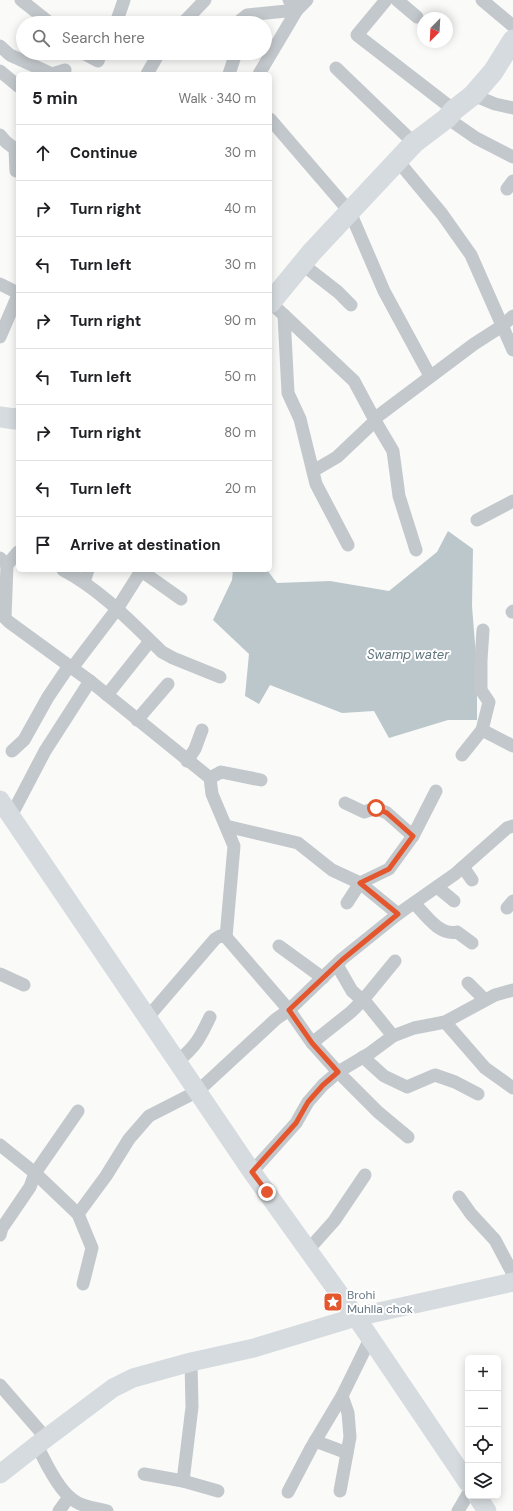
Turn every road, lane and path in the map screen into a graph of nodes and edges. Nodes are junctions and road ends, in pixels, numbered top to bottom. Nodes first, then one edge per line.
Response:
1 (21, 0) edge
2 (124, 0) edge
3 (205, 0) edge
4 (307, 0) edge
5 (386, 0) edge
6 (397, 0) edge
7 (482, 0) edge
8 (34, 4) edge
9 (293, 5) edge
10 (44, 16) edge
11 (118, 16) edge
12 (190, 16) edge
13 (246, 16) edge
14 (417, 16) dead end
15 (513, 26) edge
16 (513, 40) edge
17 (0, 46) edge
18 (272, 48) edge
19 (10, 55) junction
20 (16, 58) edge
21 (21, 60) edge
22 (155, 60) edge
23 (234, 60) edge
24 (266, 60) edge
25 (0, 66) edge
26 (336, 68) dead end
27 (65, 70) dead end
28 (0, 71) edge
29 (48, 72) edge
30 (58, 72) edge
31 (148, 72) edge
32 (230, 72) edge
33 (260, 72) edge
34 (16, 84) edge
35 (473, 95) junction
36 (513, 108) edge
37 (450, 114) junction
38 (272, 122) edge
39 (2, 143) edge
40 (414, 143) junction
41 (513, 157) edge
42 (398, 161) junction
43 (16, 171) dead end
44 (350, 212) junction
45 (302, 264) junction
46 (0, 284) edge
47 (16, 293) edge
48 (16, 299) edge
49 (273, 305) edge
50 (351, 306) dead end
51 (513, 316) edge
52 (502, 326) junction
53 (0, 337) edge
54 (513, 350) edge
55 (430, 376) junction
56 (374, 420) junction
57 (312, 471) junction
58 (513, 501) edge
59 (477, 520) dead end
60 (348, 545) dead end
61 (416, 550) dead end
62 (16, 553) edge
63 (3, 562) edge
64 (71, 572) edge
65 (139, 572) edge
66 (143, 572) edge
67 (86, 576) edge
68 (181, 599) dead end
69 (116, 609) junction
70 (483, 630) dead end
71 (150, 641) junction
72 (70, 667) junction
73 (220, 677) dead end
74 (90, 681) junction
75 (168, 684) dead end
76 (107, 696) junction
77 (137, 720) junction
78 (202, 730) dead end
79 (482, 730) junction
80 (513, 746) edge
81 (12, 752) dead end
82 (462, 755) dead end
83 (188, 761) junction
84 (210, 778) junction
85 (261, 780) dead end
86 (436, 790) dead end
87 (345, 803) dead end
88 (5, 810) edge
89 (226, 826) junction
90 (513, 826) edge
91 (413, 836) junction
92 (462, 867) junction
93 (472, 880) dead end
94 (360, 883) junction
95 (437, 887) junction
96 (454, 901) dead end
97 (347, 903) dead end
98 (414, 903) junction
99 (398, 914) junction
100 (226, 937) junction
101 (472, 943) dead end
102 (279, 946) dead end
103 (395, 962) dead end
104 (337, 965) junction
105 (0, 974) edge
106 (323, 978) junction
107 (468, 983) dead end
108 (24, 985) dead end
109 (513, 990) edge
110 (363, 1000) junction
111 (485, 1000) junction
112 (289, 1010) junction
113 (148, 1017) junction
114 (210, 1017) dead end
115 (445, 1022) junction
116 (393, 1036) junction
117 (312, 1043) junction
118 (363, 1057) junction
119 (178, 1061) junction
120 (338, 1072) junction
121 (513, 1088) edge
122 (198, 1091) junction
123 (478, 1094) dead end
124 (78, 1111) dead end
125 (408, 1137) dead end
126 (0, 1145) edge
127 (252, 1172) junction
128 (35, 1173) junction
129 (365, 1175) dead end
130 (459, 1197) dead end
131 (78, 1214) junction
132 (0, 1235) edge
133 (308, 1250) junction
134 (513, 1274) edge
135 (513, 1282) edge
136 (83, 1284) dead end
137 (356, 1317) junction
138 (370, 1338) junction
139 (192, 1362) junction
140 (0, 1385) edge
141 (342, 1396) junction
142 (41, 1441) junction
143 (309, 1445) junction
144 (347, 1453) junction
145 (0, 1474) edge
146 (144, 1474) dead end
147 (465, 1479) edge
148 (183, 1481) junction
149 (218, 1491) dead end
150 (340, 1491) dead end
151 (288, 1492) dead end
152 (70, 1497) junction
153 (465, 1499) edge
154 (479, 1499) edge
155 (59, 1511) edge
156 (107, 1511) edge
157 (458, 1511) edge
158 (487, 1511) edge

1 - 8 street
2 - 11 street
3 - 12 street
4 - 9 street
5 - 37 street
6 - 14 street
7 - 15 street
8 - 10 street
9 - 13 street
9 - 18 street
16 - 35 main road
17 - 19 street
19 - 20 street
19 - 25 street
21 - 29 street
22 - 31 street
23 - 32 street
24 - 33 street
26 - 40 street
27 - 30 street
28 - 34 street
35 - 36 street
35 - 37 main road
37 - 40 main road
37 - 41 street
38 - 44 street
39 - 43 street
40 - 42 main road
42 - 44 main road
42 - 52 street
44 - 45 main road
44 - 55 street
45 - 49 main road
45 - 50 street
46 - 47 street
48 - 53 street
49 - 56 street
49 - 57 street
51 - 52 street
52 - 54 street
52 - 55 street
55 - 56 street
56 - 57 street
56 - 61 street
57 - 60 street
58 - 59 street
62 - 63 street
63 - 72 street
64 - 67 street
65 - 69 street
66 - 68 street
67 - 69 street
69 - 71 street
69 - 72 street
70 - 79 street
71 - 73 street
71 - 76 street
72 - 74 street
72 - 81 street
74 - 76 street
74 - 88 street
75 - 77 street
76 - 77 street
77 - 83 street
78 - 83 street
79 - 80 street
79 - 82 street
83 - 84 street
84 - 85 street
84 - 89 street
86 - 91 street
87 - 91 street
88 - 113 main road
89 - 94 street
89 - 100 street
90 - 92 street
91 - 94 street
92 - 93 street
92 - 95 street
94 - 97 street
94 - 99 street
95 - 96 street
95 - 98 street
98 - 99 street
98 - 101 street
99 - 104 street
100 - 112 street
100 - 113 street
102 - 106 street
103 - 110 street
104 - 106 street
104 - 110 street
105 - 108 street
106 - 112 street
107 - 111 street
109 - 111 street
110 - 116 street
110 - 117 street
111 - 115 street
112 - 117 street
112 - 122 street
113 - 119 main road
114 - 119 street
115 - 116 street
115 - 121 street
116 - 118 street
117 - 120 street
118 - 120 street
118 - 123 street
119 - 122 main road
120 - 125 street
120 - 127 street
122 - 127 main road
122 - 131 street
124 - 128 street
126 - 128 street
127 - 133 main road
128 - 131 street
128 - 132 street
129 - 133 street
130 - 134 street
131 - 136 street
133 - 137 main road
135 - 137 main road
137 - 138 main road
137 - 139 main road
138 - 141 street
138 - 147 main road
139 - 142 main road
139 - 148 street
140 - 142 street
141 - 143 street
141 - 144 street
142 - 145 main road
142 - 152 street
143 - 144 street
143 - 151 street
144 - 150 street
146 - 148 street
148 - 149 street
152 - 155 street
152 - 156 street
153 - 157 street
154 - 158 main road

